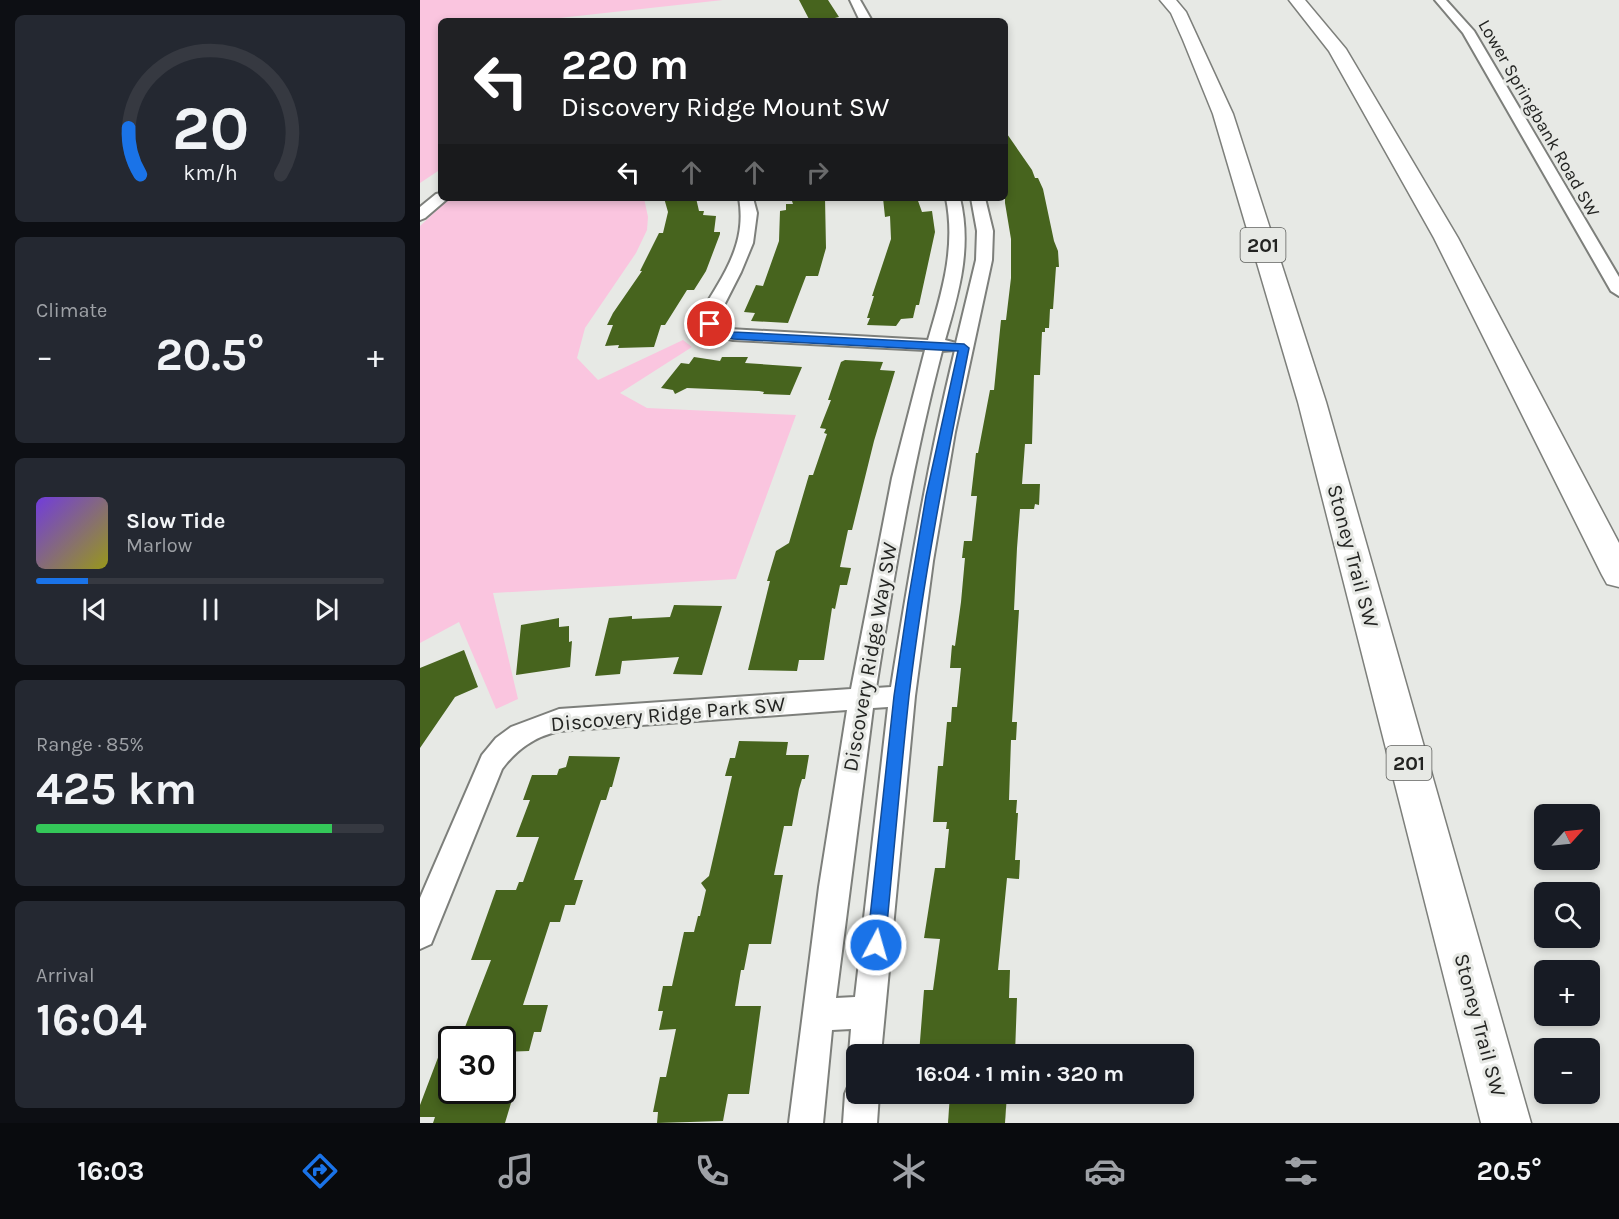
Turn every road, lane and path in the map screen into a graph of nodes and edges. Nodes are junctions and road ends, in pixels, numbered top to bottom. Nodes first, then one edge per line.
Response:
1 (855, 0) edge
2 (1156, 0) edge
3 (1168, 0) edge
4 (1297, 0) edge
5 (1318, 0) edge
6 (1440, 0) edge
7 (864, 18) edge
8 (1357, 45) dead end
9 (1213, 89) junction
10 (1395, 112) dead end
11 (438, 190) edge
12 (438, 191) edge
13 (420, 195) edge
14 (746, 201) edge
15 (967, 204) edge
16 (420, 215) edge
17 (1446, 238) junction
18 (1619, 291) edge
19 (935, 346) junction
20 (964, 348) junction
21 (898, 495) junction
22 (932, 496) junction
23 (1619, 575) edge
24 (902, 696) junction
25 (860, 699) junction
26 (420, 934) edge
27 (869, 1012) junction
28 (818, 1014) junction
29 (867, 1044) edge
30 (861, 1104) edge
31 (806, 1123) edge
32 (860, 1123) edge
33 (1506, 1123) edge

1 - 7 street
2 - 9 highway
3 - 9 highway, Stoney Trail SW / 201
4 - 17 highway
5 - 8 highway
6 - 18 street, Lower Springbank Road SW
9 - 33 highway, Stoney Trail SW / 201
10 - 17 highway
11 - 13 street
12 - 16 street
14 - 19 street
15 - 19 street, Discovery Ridge Way SW
15 - 20 street, Discovery Ridge Way SW
17 - 23 highway
19 - 20 street
19 - 21 street, Discovery Ridge Way SW
20 - 22 street, Discovery Ridge Way SW
21 - 22 street
21 - 25 street, Discovery Ridge Way SW
22 - 24 street, Discovery Ridge Way SW
24 - 25 street, Discovery Ridge Park SW
24 - 27 street, Discovery Ridge Way SW
25 - 26 street, Discovery Ridge Park SW
25 - 28 street, Discovery Ridge Way SW
27 - 28 street
27 - 29 street, Discovery Ridge Way SW
28 - 31 street, Discovery Ridge Way SW
30 - 32 street

